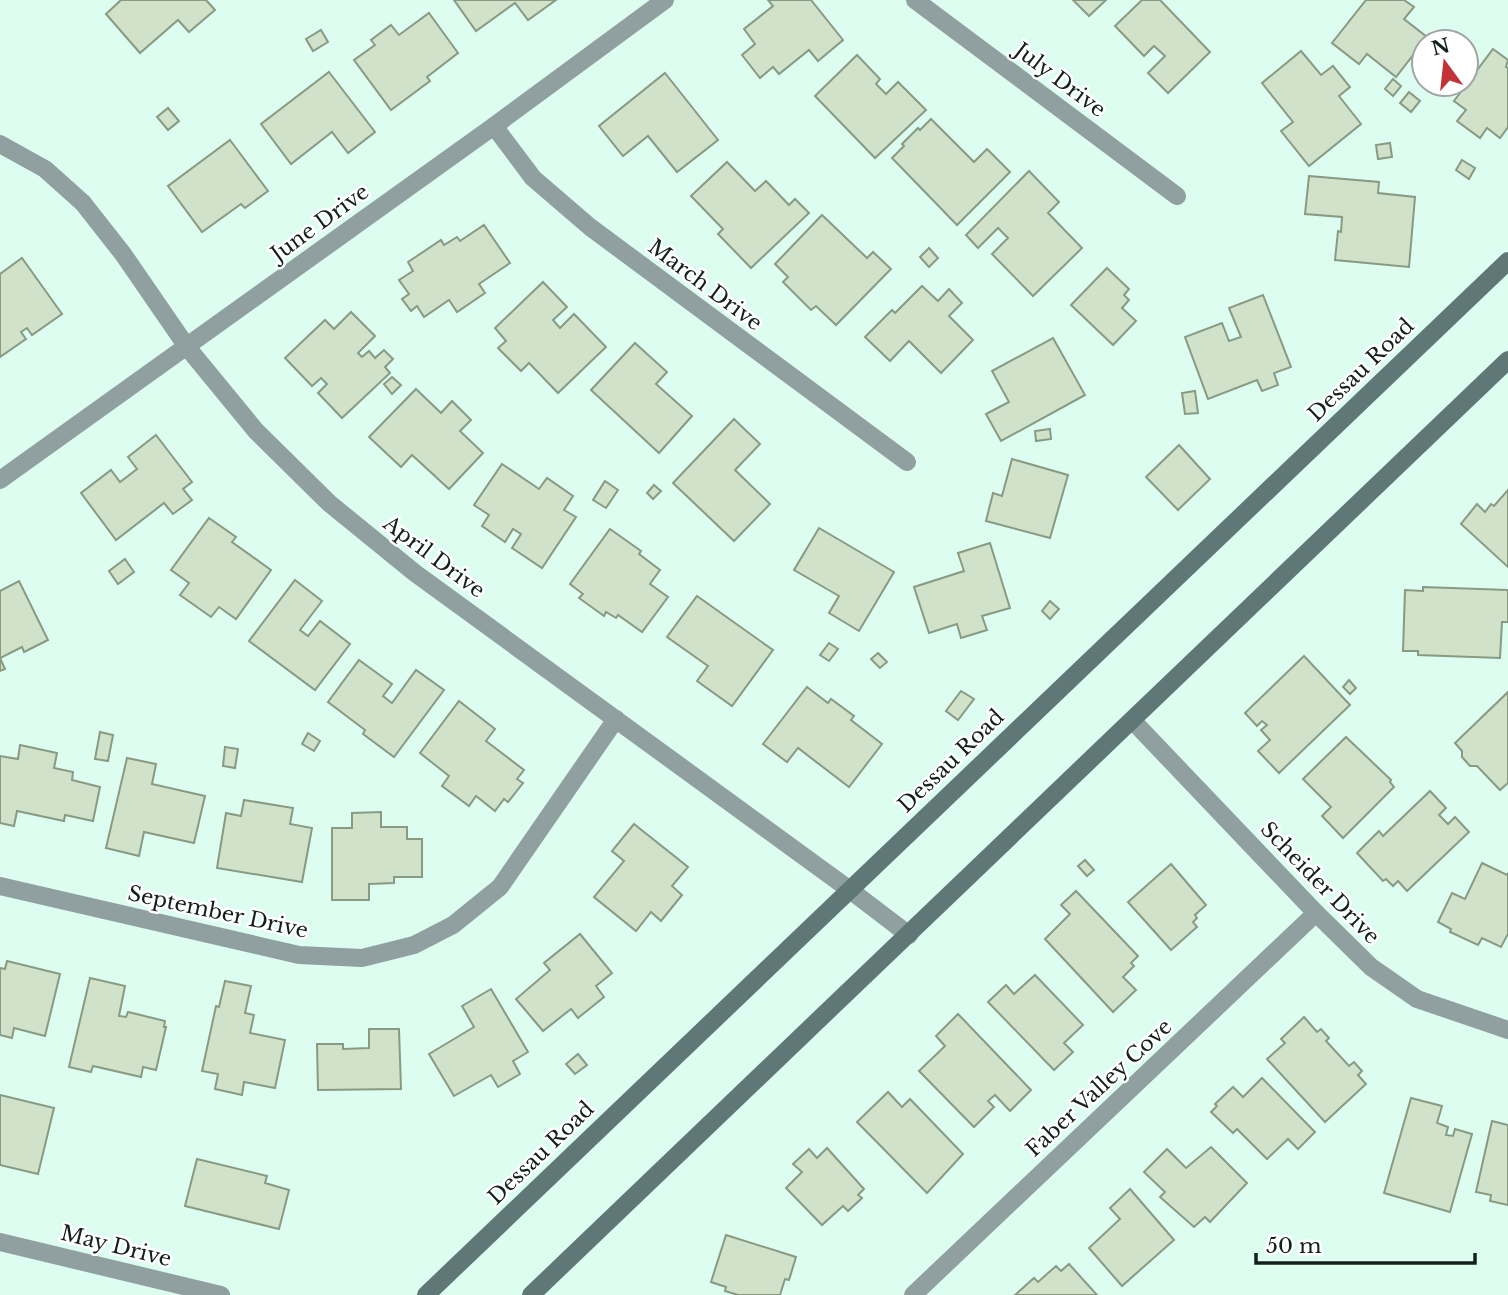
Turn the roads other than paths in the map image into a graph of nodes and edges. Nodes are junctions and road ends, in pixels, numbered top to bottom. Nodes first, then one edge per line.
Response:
1 (665, 0) edge
2 (915, 0) edge
3 (494, 126) junction
4 (0, 144) edge
5 (1177, 196) dead end
6 (1508, 261) edge
7 (187, 347) junction
8 (1508, 360) edge
9 (907, 463) dead end
10 (0, 480) edge
11 (616, 719) junction
12 (1132, 720) junction
13 (0, 887) edge
14 (850, 890) junction
15 (1316, 913) junction
16 (909, 935) junction
17 (1508, 1030) edge
18 (0, 1241) edge
19 (221, 1295) edge
20 (426, 1295) edge
21 (531, 1295) edge
22 (913, 1295) edge

1 - 3 street, June Drive
2 - 5 street, July Drive
3 - 7 street, June Drive
3 - 9 street, March Drive
4 - 7 street, April Drive
6 - 14 main road, Dessau Road
7 - 10 street, June Drive
7 - 11 street, April Drive
8 - 12 main road
11 - 13 street, September Drive
11 - 14 street, April Drive
12 - 15 street, Scheider Drive
12 - 16 main road
14 - 16 street, April Drive
14 - 20 main road, Dessau Road
15 - 17 street, Scheider Drive
15 - 22 street, Faber Valley Cove
16 - 21 main road
18 - 19 street, May Drive

